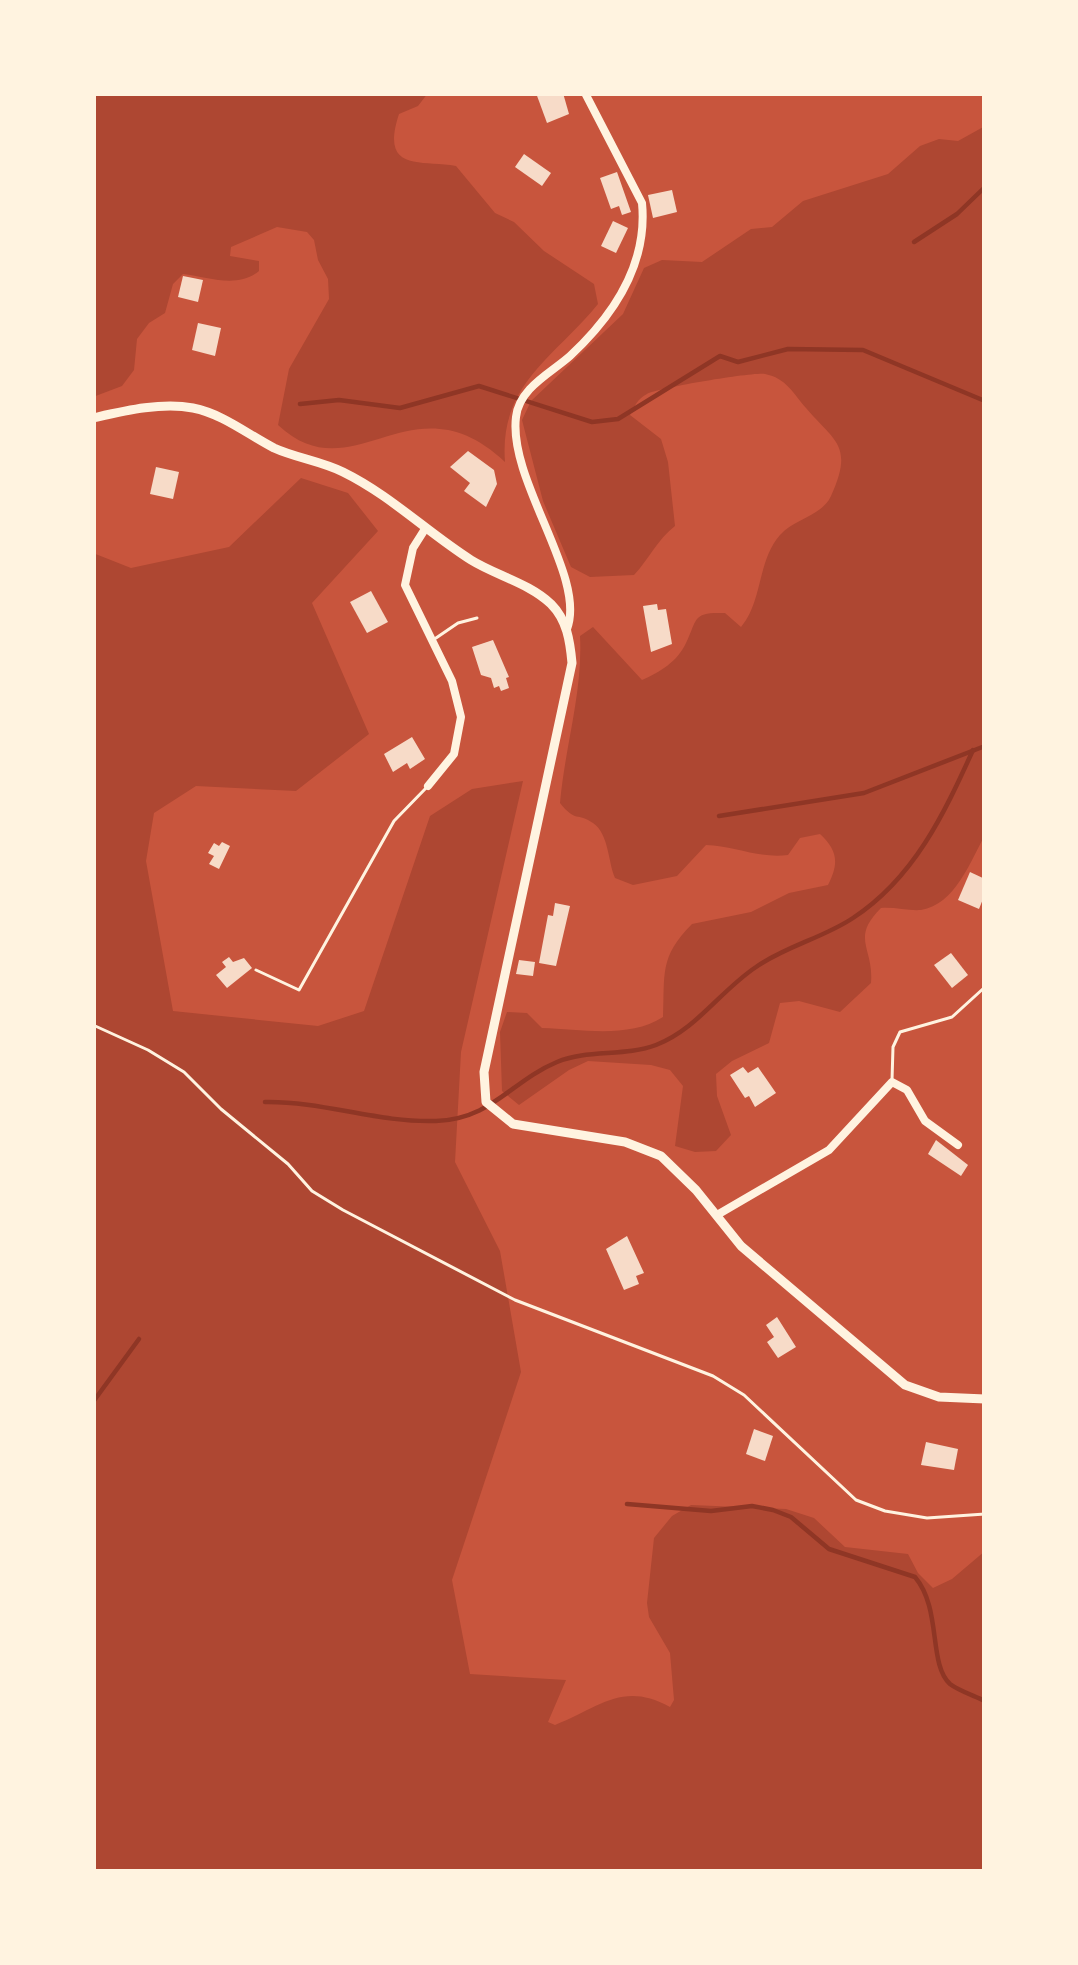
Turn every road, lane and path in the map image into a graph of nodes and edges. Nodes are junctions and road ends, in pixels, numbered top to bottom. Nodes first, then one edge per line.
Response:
1 (585, 93) edge
2 (93, 418) edge
3 (425, 530) junction
4 (477, 618) dead end
5 (566, 631) junction
6 (433, 640) junction
7 (428, 786) joint
8 (256, 970) dead end
9 (985, 987) edge
10 (93, 1025) edge
11 (892, 1082) junction
12 (958, 1145) dead end
13 (717, 1215) junction
14 (985, 1399) edge
15 (985, 1514) edge

1 - 5 street
2 - 3 street
3 - 5 street
3 - 6 street
4 - 6 lane
5 - 13 street
6 - 7 street
7 - 8 lane
9 - 11 lane
10 - 15 path
11 - 12 street
11 - 13 street
13 - 14 street

